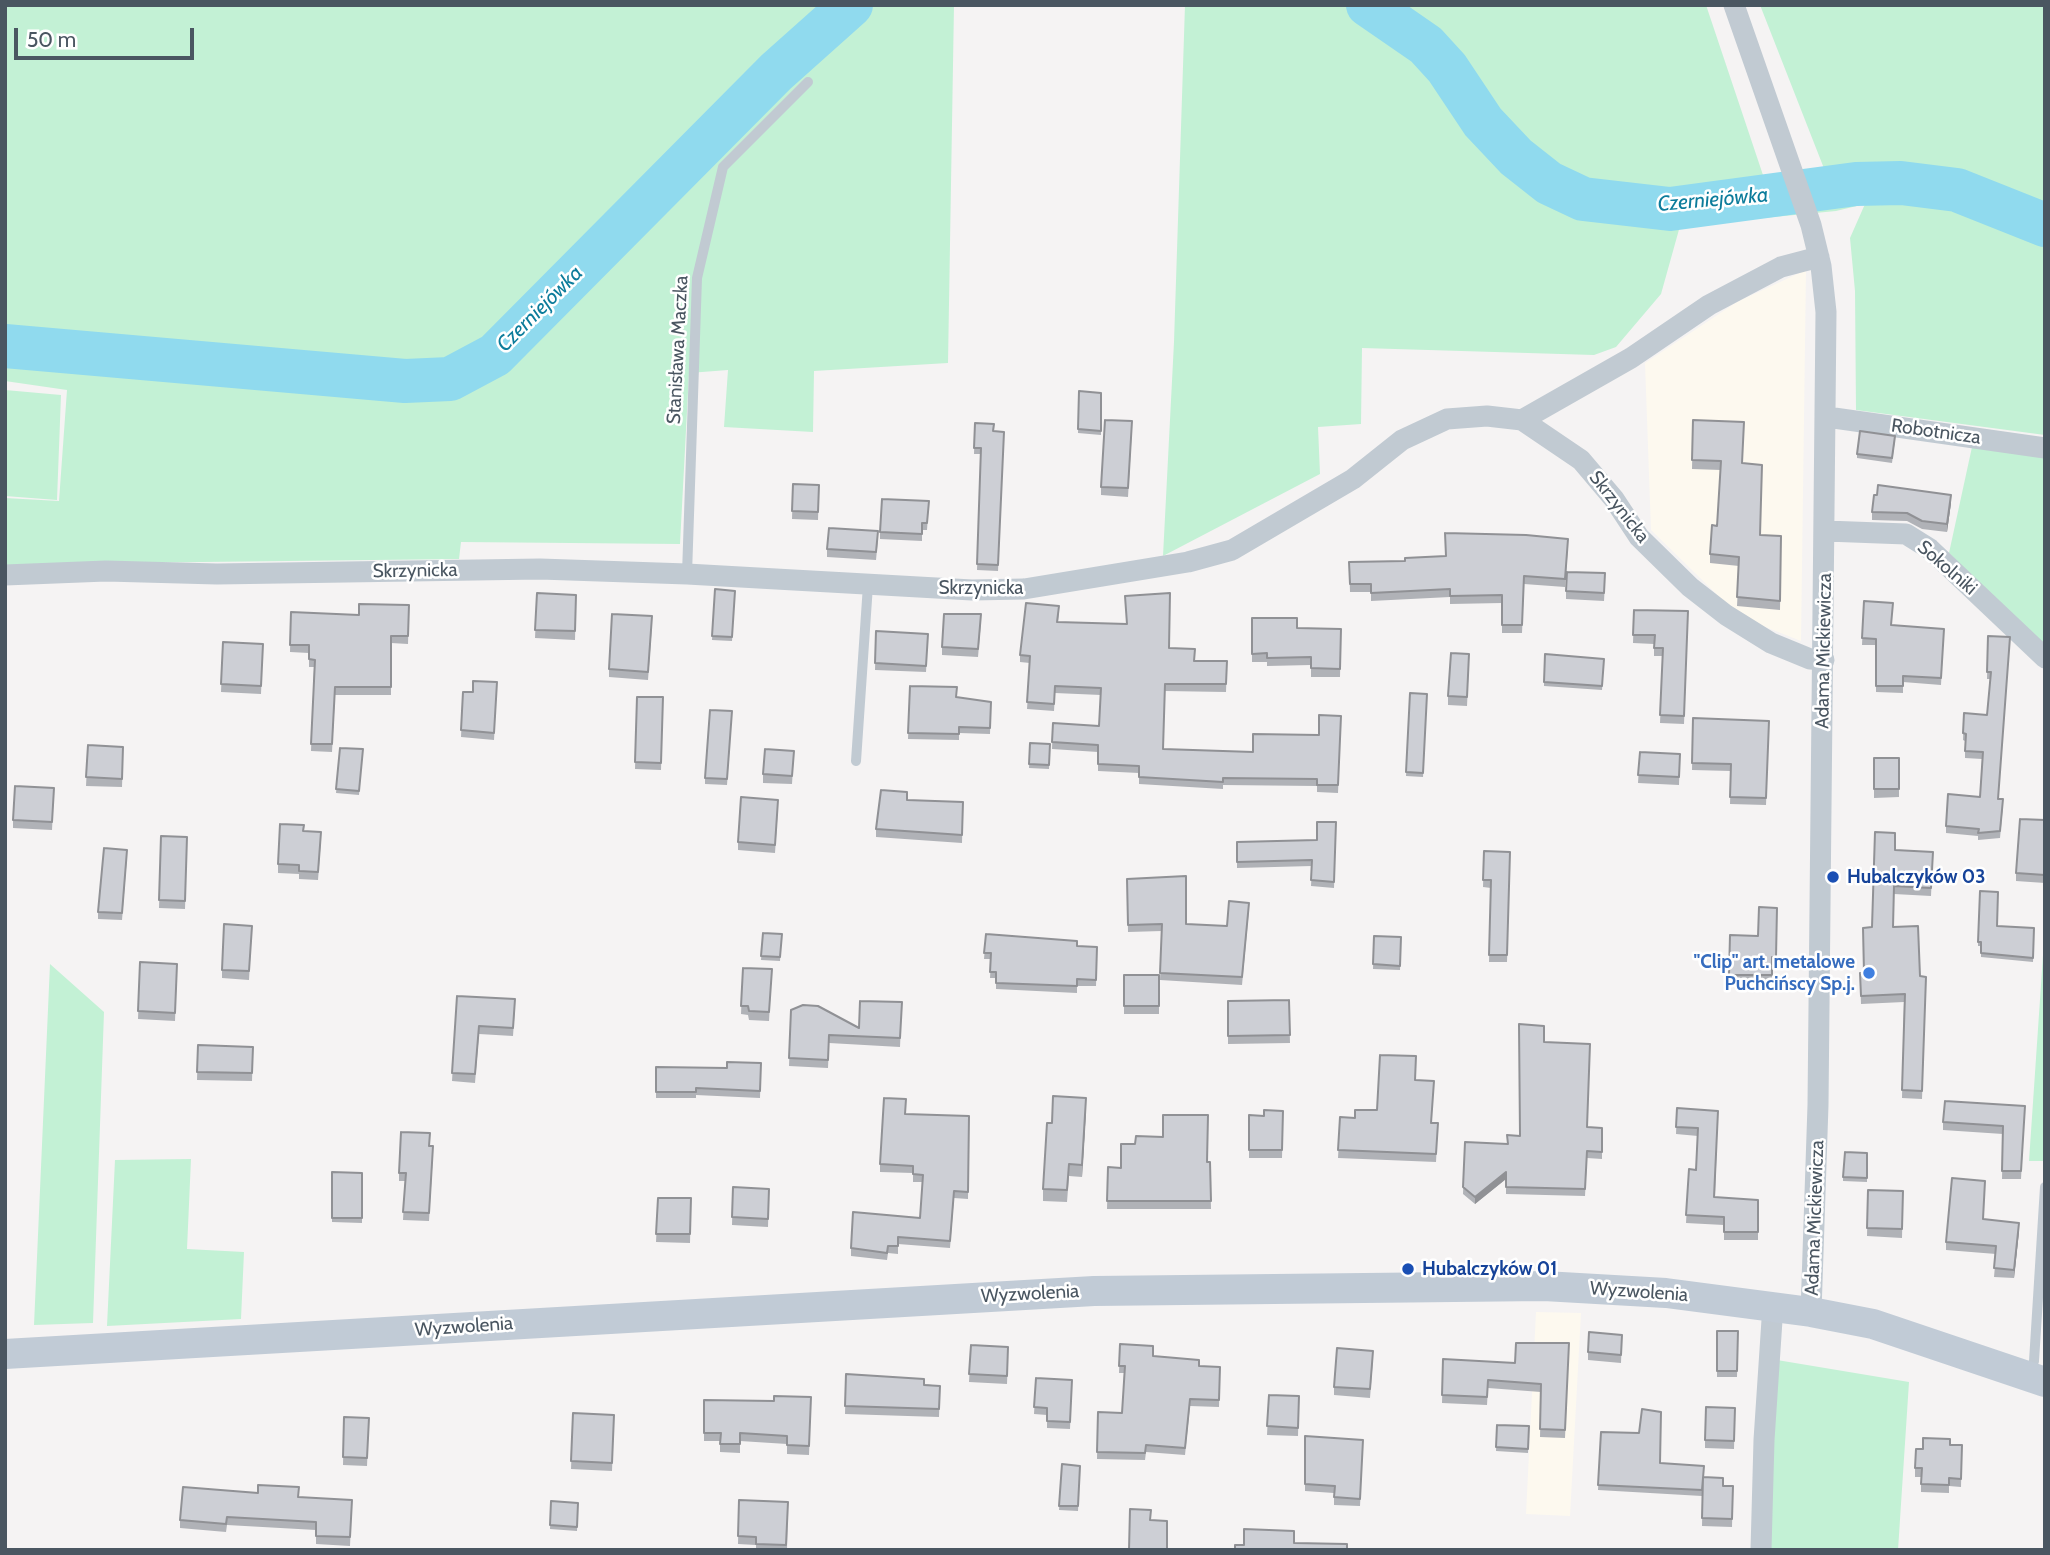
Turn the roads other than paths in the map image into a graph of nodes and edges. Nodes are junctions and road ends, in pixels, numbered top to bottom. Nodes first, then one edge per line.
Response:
1 (1734, 5) edge
2 (808, 82) dead end
3 (1819, 257) junction
4 (1827, 417) junction
5 (1522, 420) junction
6 (2045, 448) edge
7 (1826, 531) junction
8 (687, 574) junction
9 (5, 575) edge
10 (868, 585) junction
11 (2045, 657) edge
12 (1824, 660) junction
13 (856, 761) dead end
14 (2045, 1187) edge
15 (1773, 1306) junction
16 (1811, 1312) junction
17 (5, 1354) edge
18 (2037, 1379) edge
19 (1761, 1550) edge

1 - 3 street, Adama Mickiewicza
2 - 8 lane, Stanisława Maczka
3 - 4 street, Adama Mickiewicza
3 - 5 street
4 - 6 street, Robotnicza
4 - 7 street, Adama Mickiewicza
5 - 10 street, Skrzynicka
5 - 12 street, Skrzynicka
7 - 11 street, Sokolniki
7 - 12 street, Adama Mickiewicza
8 - 9 street, Skrzynicka
8 - 10 street, Skrzynicka
10 - 13 lane
12 - 16 street, Adama Mickiewicza
14 - 18 lane
15 - 16 street, Wyzwolenia
15 - 17 street, Wyzwolenia
15 - 19 street
16 - 18 street, Wyzwolenia

